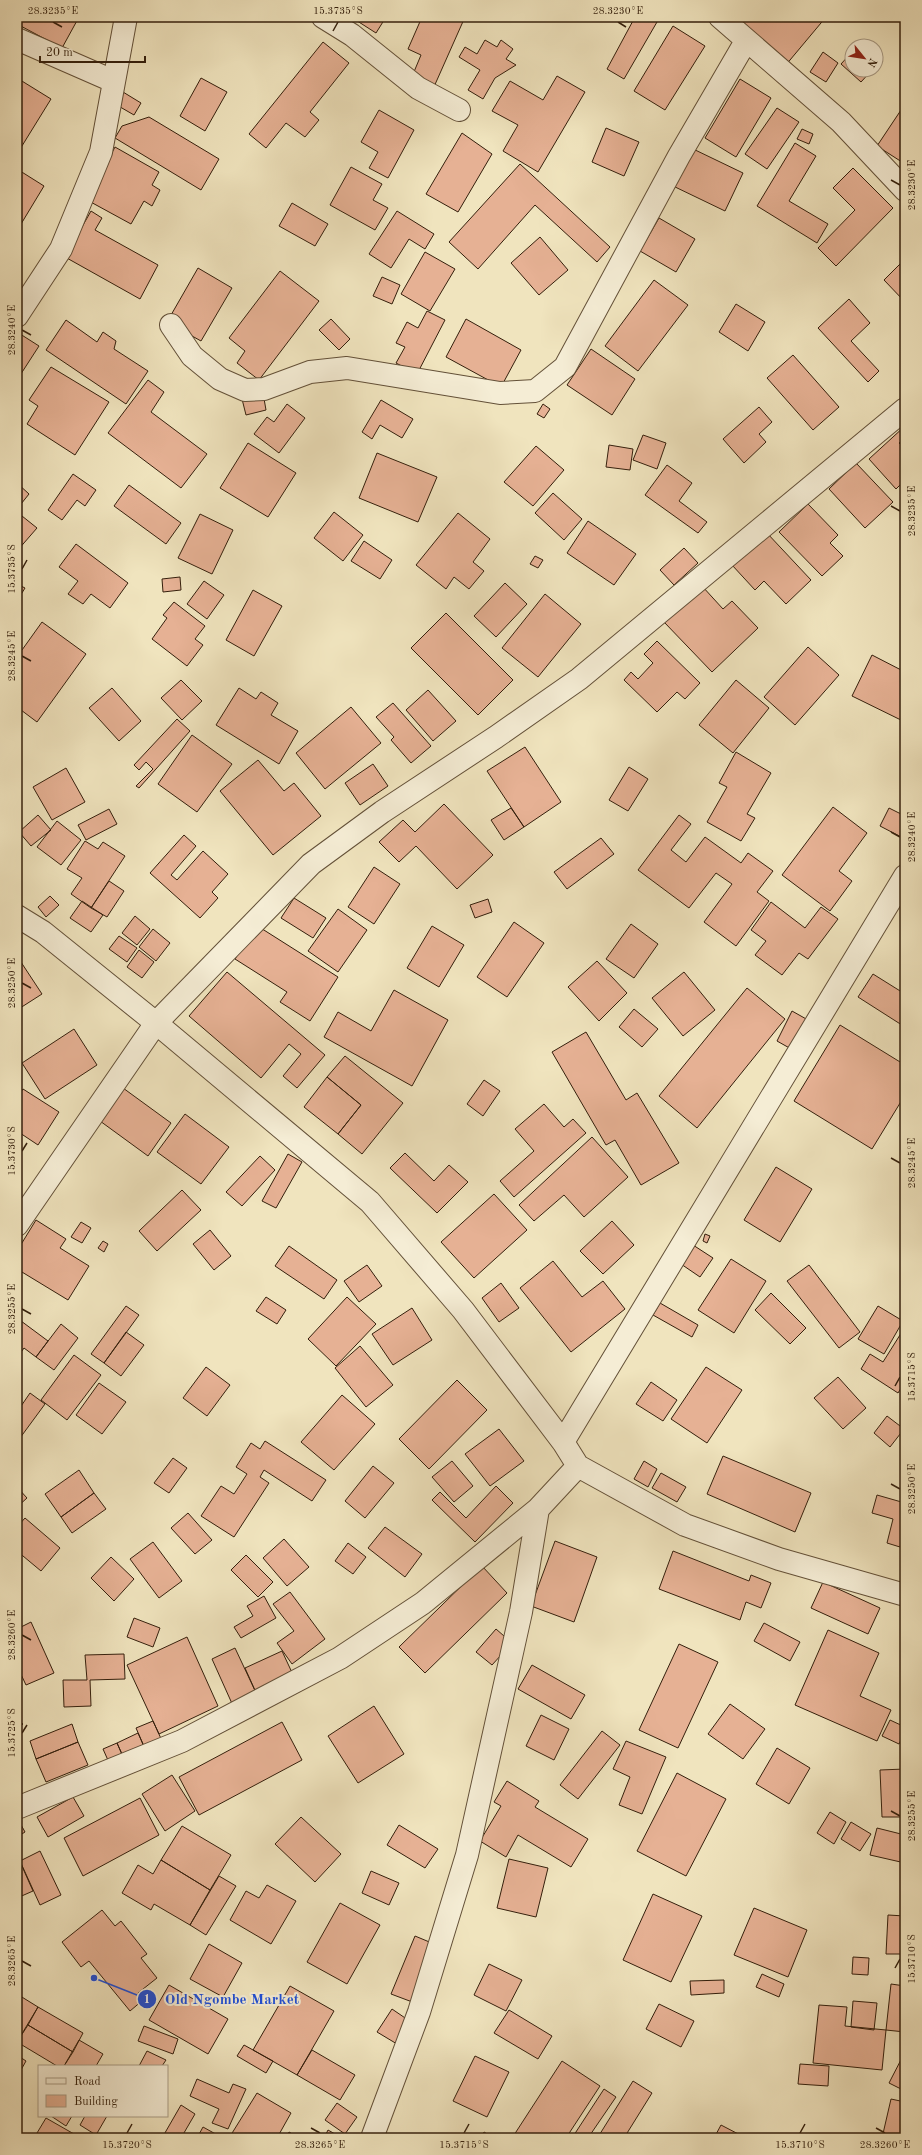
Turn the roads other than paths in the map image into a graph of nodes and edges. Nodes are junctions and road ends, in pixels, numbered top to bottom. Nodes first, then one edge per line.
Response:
1 (126, 17) edge
2 (323, 17) edge
3 (720, 17) edge
4 (17, 39) edge
5 (746, 41) junction
6 (113, 81) junction
7 (459, 110) dead end
8 (905, 190) edge
9 (17, 316) edge
10 (171, 326) dead end
11 (905, 409) edge
12 (905, 876) edge
13 (17, 916) edge
14 (156, 1023) junction
15 (17, 1225) edge
16 (563, 1442) junction
17 (578, 1466) junction
18 (538, 1508) junction
19 (905, 1595) edge
20 (17, 1808) edge
21 (372, 2138) edge

1 - 6 street
2 - 7 street
3 - 5 street
4 - 6 street
5 - 8 street
5 - 10 street
6 - 9 street
11 - 14 street
12 - 16 street
13 - 14 street
14 - 15 street
14 - 16 street
16 - 17 street
17 - 18 street
17 - 19 street
18 - 20 street
18 - 21 street

